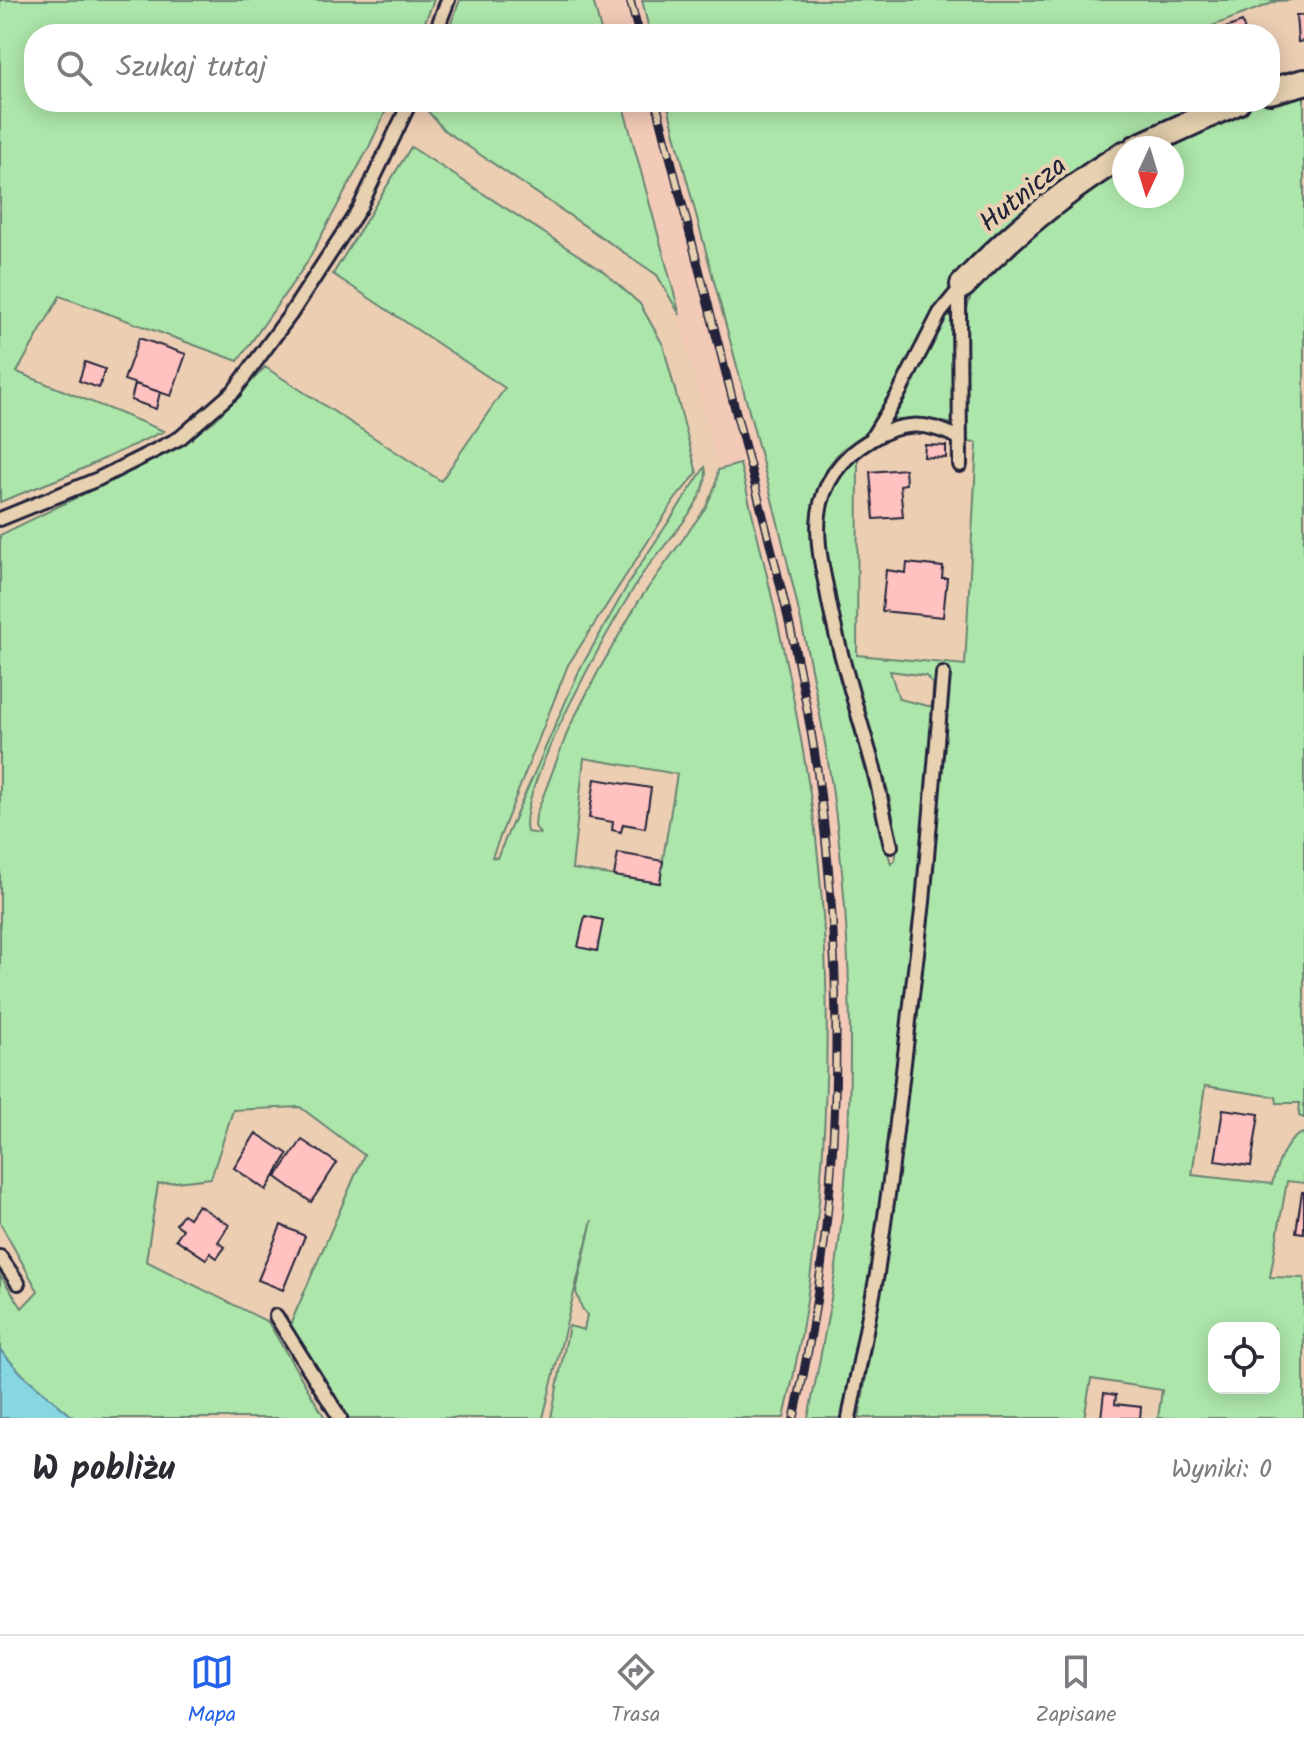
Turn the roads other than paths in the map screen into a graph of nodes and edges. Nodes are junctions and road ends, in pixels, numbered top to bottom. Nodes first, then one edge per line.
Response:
1 (448, 0) edge
2 (439, 24) edge
3 (1304, 82) edge
4 (1280, 88) edge
5 (405, 112) edge
6 (1215, 112) edge
7 (1162, 136) edge
8 (1112, 162) edge
9 (963, 285) junction
10 (959, 438) junction
11 (871, 439) junction
12 (960, 465) dead end
13 (0, 519) edge
14 (943, 674) dead end
15 (891, 846) dead end
16 (0, 1257) edge
17 (18, 1283) dead end
18 (276, 1316) dead end
19 (340, 1418) edge
20 (849, 1418) edge

1 - 2 lane
3 - 4 street
5 - 13 lane
6 - 7 street
8 - 9 street, Hutnicza
9 - 10 lane
9 - 11 lane
10 - 11 lane
10 - 12 lane
11 - 15 lane
14 - 20 lane
16 - 17 lane
18 - 19 lane

